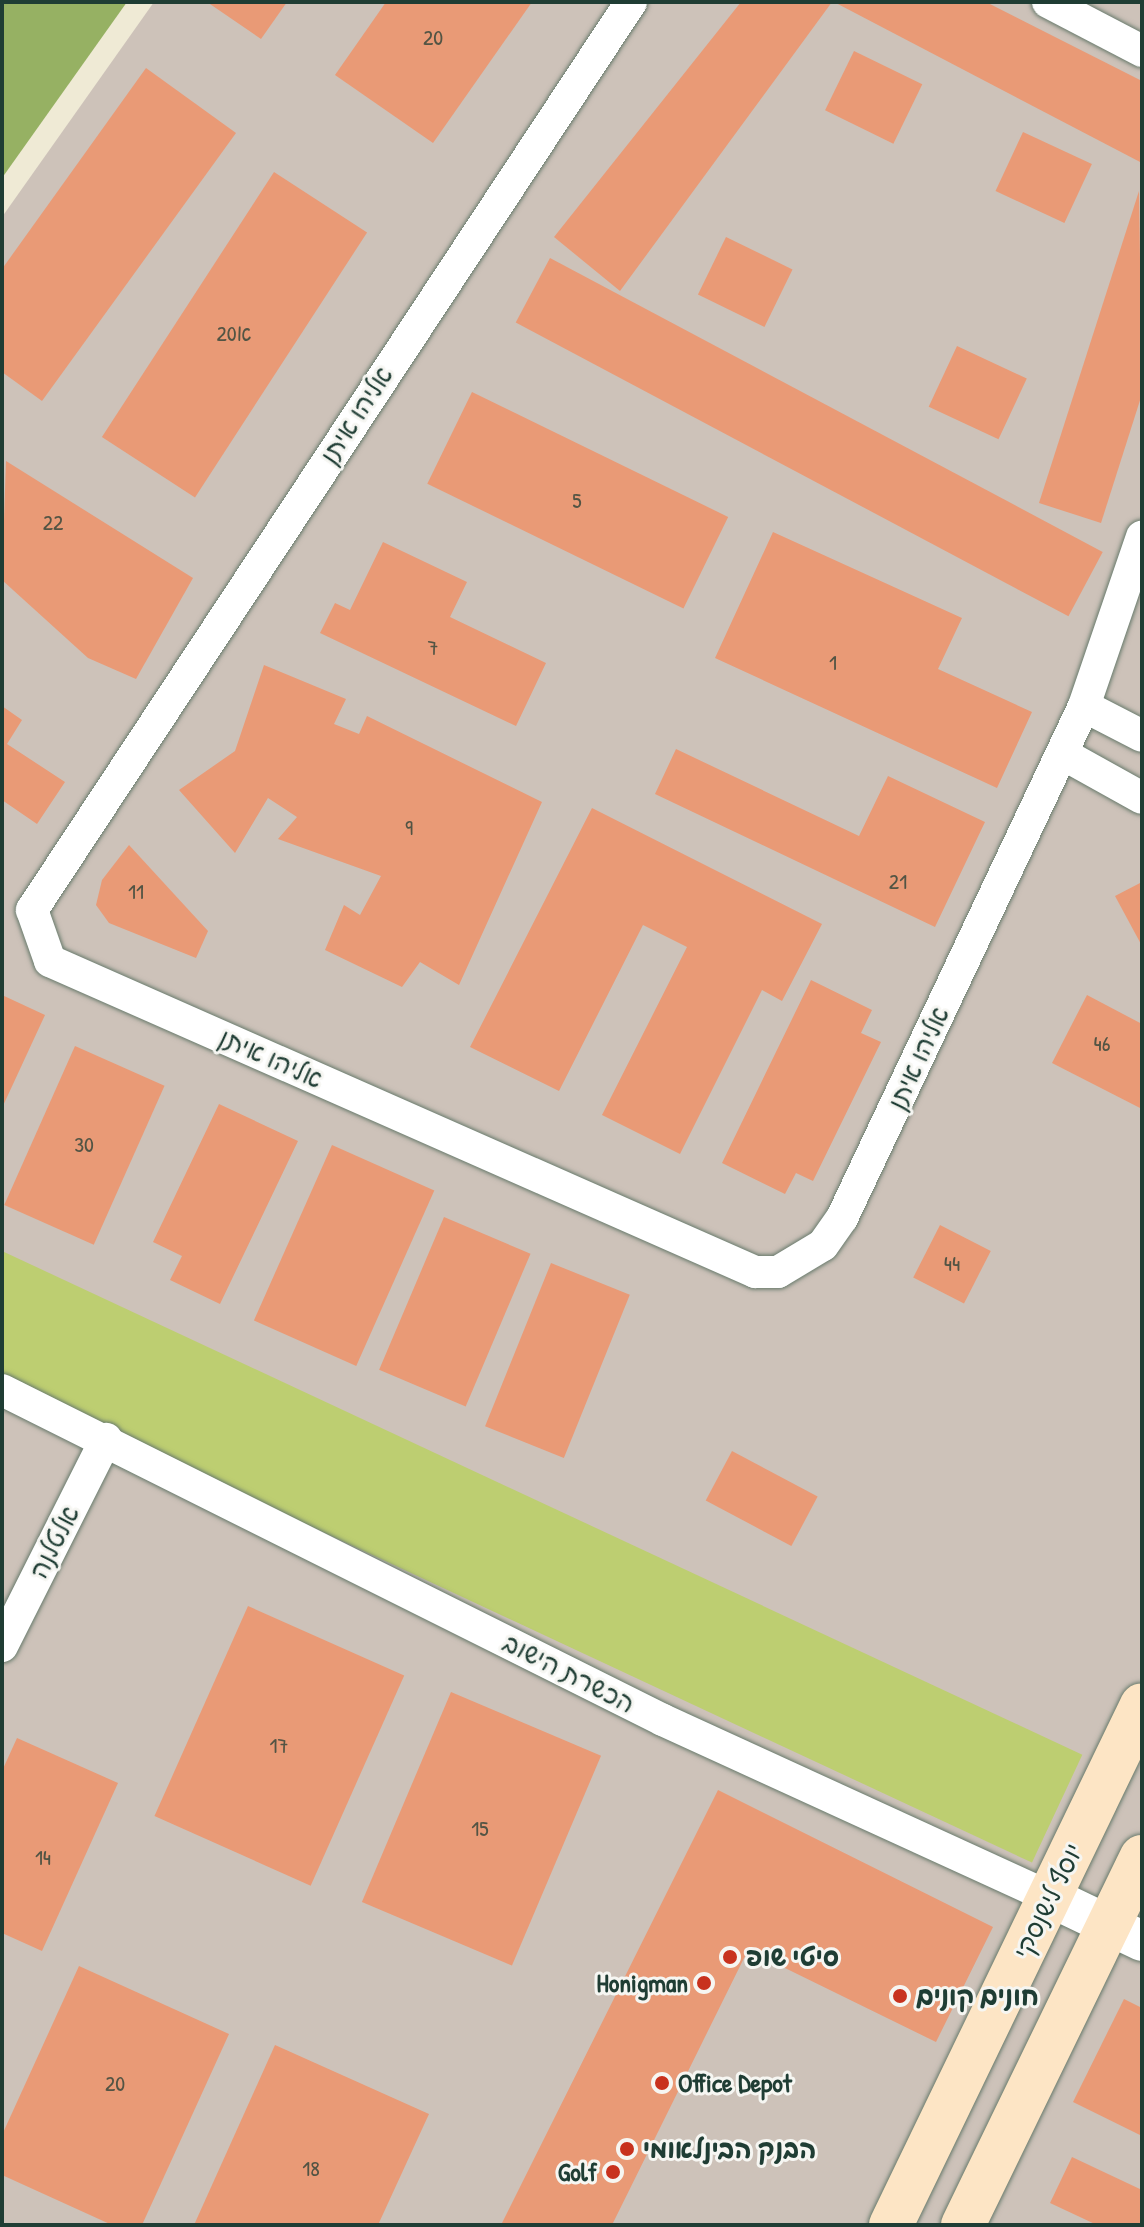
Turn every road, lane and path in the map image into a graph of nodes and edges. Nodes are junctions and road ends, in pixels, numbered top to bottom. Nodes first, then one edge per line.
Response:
1 (631, 2) edge
2 (1048, 2) edge
3 (1142, 51) edge
4 (1142, 537) edge
5 (1084, 706) junction
6 (1142, 736) edge
7 (1063, 754) junction
8 (1142, 798) edge
9 (2, 1390) edge
10 (106, 1439) junction
11 (2, 1646) edge
12 (1142, 1705) edge
13 (1142, 1857) edge
14 (1034, 1903) junction
15 (1125, 1933) edge
16 (891, 2225) edge
17 (963, 2225) edge

1 - 7 street, אליהו איתן
2 - 3 street
4 - 5 street, אליהו איתן
5 - 6 street
5 - 7 street, אליהו איתן
7 - 8 street
9 - 10 street, הכשרת הישוב
10 - 11 street, אלטלנה
10 - 14 street, הכשרת הישוב
12 - 14 main road, יוסף לישנסקי
13 - 15 main road
14 - 15 street, הכשרת הישוב
14 - 16 main road, יוסף לישנסקי
15 - 17 main road

